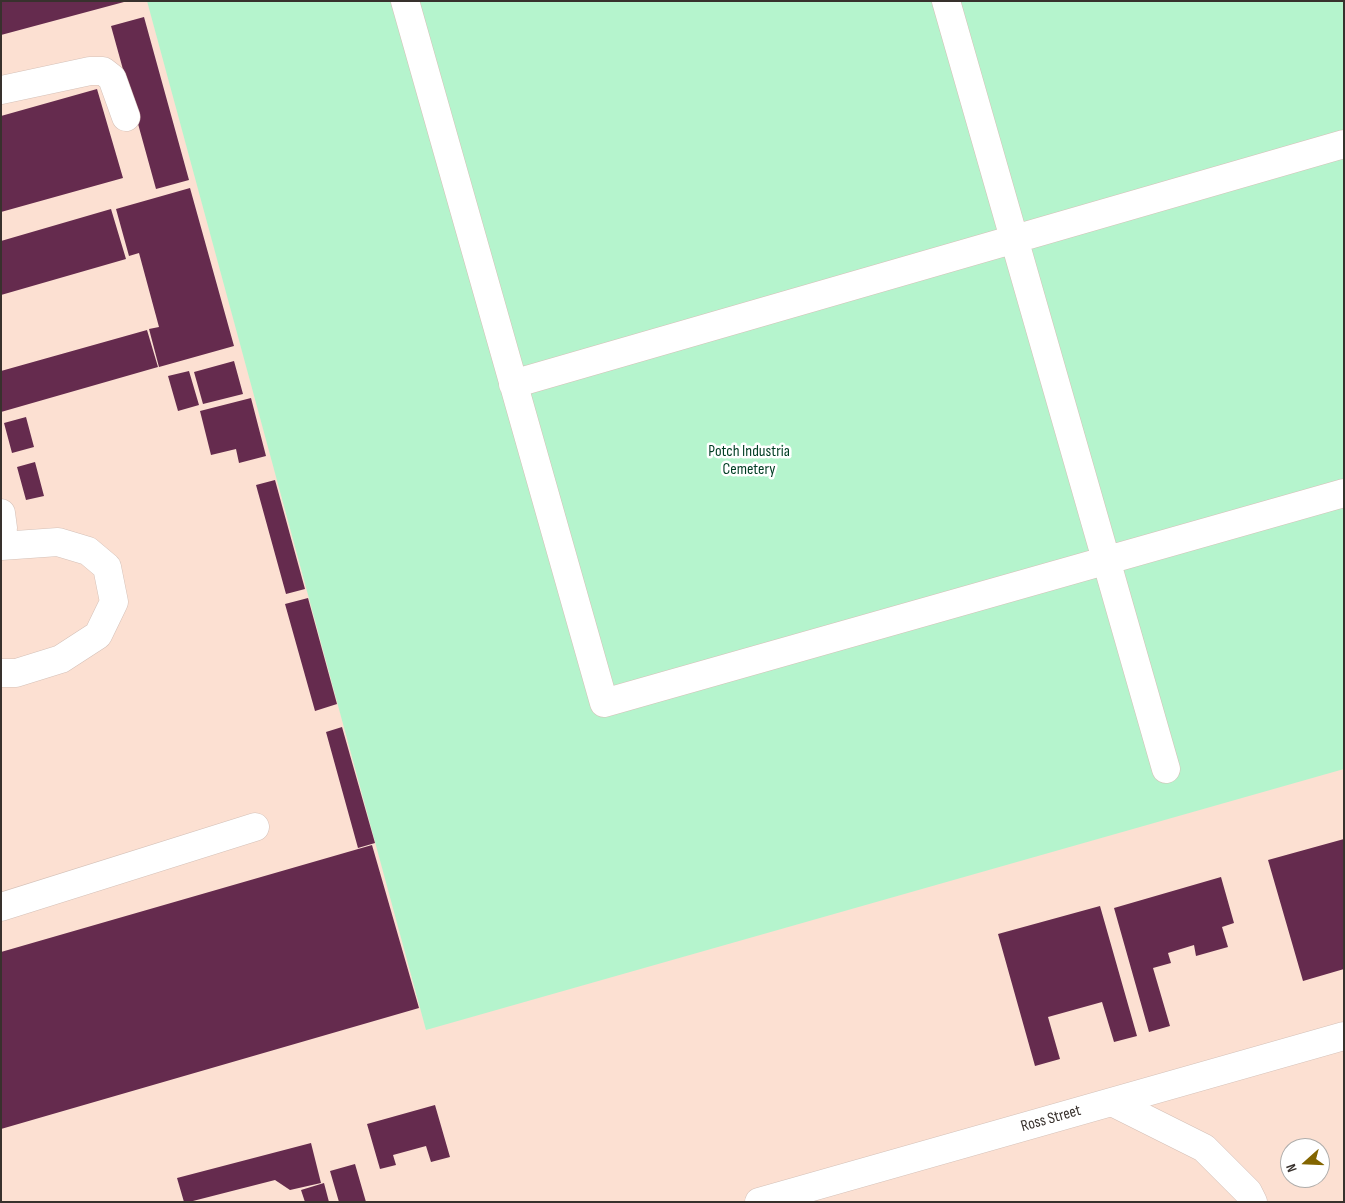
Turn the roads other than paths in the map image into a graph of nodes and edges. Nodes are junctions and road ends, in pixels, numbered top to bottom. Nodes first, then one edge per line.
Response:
1 (405, 1) edge
2 (946, 1) edge
3 (1, 90) edge
4 (126, 118) dead end
5 (1344, 144) edge
6 (1014, 240) junction
7 (513, 384) junction
8 (1344, 493) edge
9 (1, 514) edge
10 (1, 532) edge
11 (1, 546) edge
12 (1106, 561) junction
13 (1, 673) edge
14 (1166, 769) dead end
15 (255, 827) dead end
16 (1, 907) edge
17 (1344, 1036) edge
18 (1112, 1102) junction
19 (759, 1202) edge
20 (1253, 1202) edge

1 - 7 street
2 - 6 street
3 - 4 street
5 - 6 street
6 - 7 street
6 - 12 street
7 - 12 street
8 - 12 street
9 - 10 street
11 - 13 street
12 - 14 street
15 - 16 street
17 - 18 street, Ross Street
18 - 19 street, Ross Street
18 - 20 street

